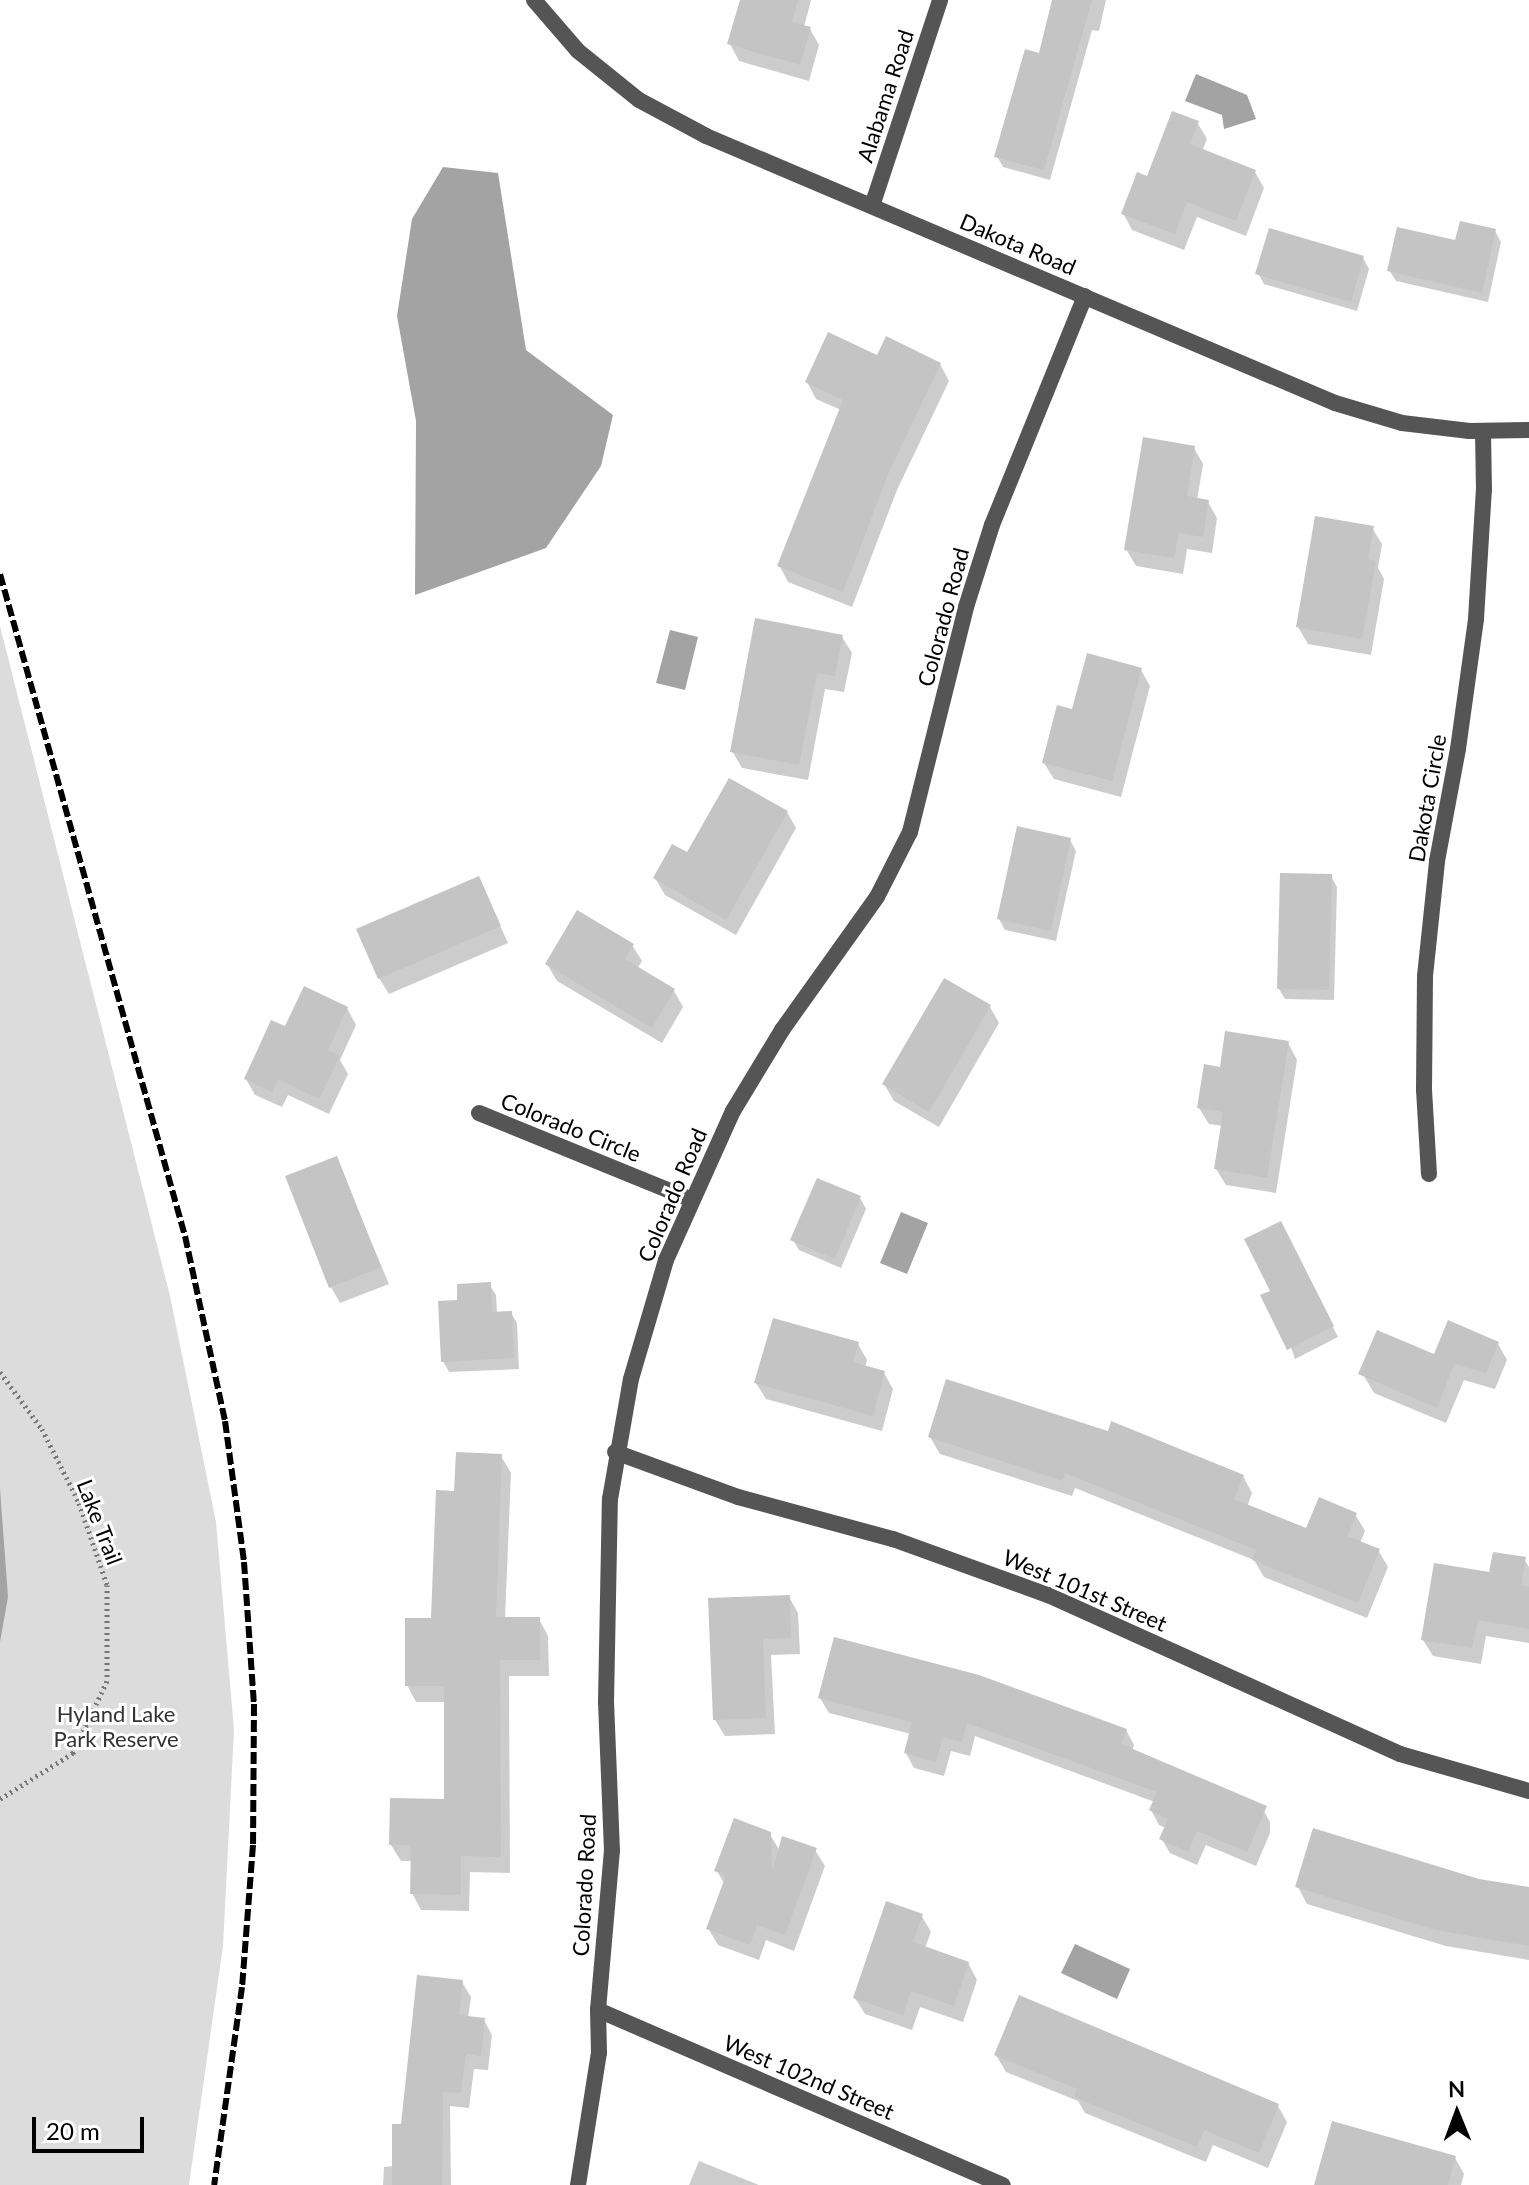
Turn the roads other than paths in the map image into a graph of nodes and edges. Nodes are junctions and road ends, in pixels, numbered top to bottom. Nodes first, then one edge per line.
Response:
1 (534, 0) edge
2 (940, 0) edge
3 (872, 206) junction
4 (1085, 296) junction
5 (1529, 430) edge
6 (1483, 431) junction
7 (479, 1113) dead end
8 (1429, 1174) dead end
9 (692, 1200) junction
10 (615, 1452) junction
11 (1529, 1791) edge
12 (598, 2010) junction
13 (578, 2185) edge
14 (1003, 2185) edge

1 - 3 street, Dakota Road
2 - 3 street, Alabama Road
3 - 4 street, Dakota Road
4 - 6 street, Dakota Road
4 - 9 street, Colorado Road
5 - 6 street, Dakota Road
6 - 8 street, Dakota Circle
7 - 9 street, Colorado Circle
9 - 10 street, Colorado Road
10 - 11 street, West 101st Street
10 - 12 street, Colorado Road
12 - 13 street, Colorado Road
12 - 14 street, West 102nd Street

